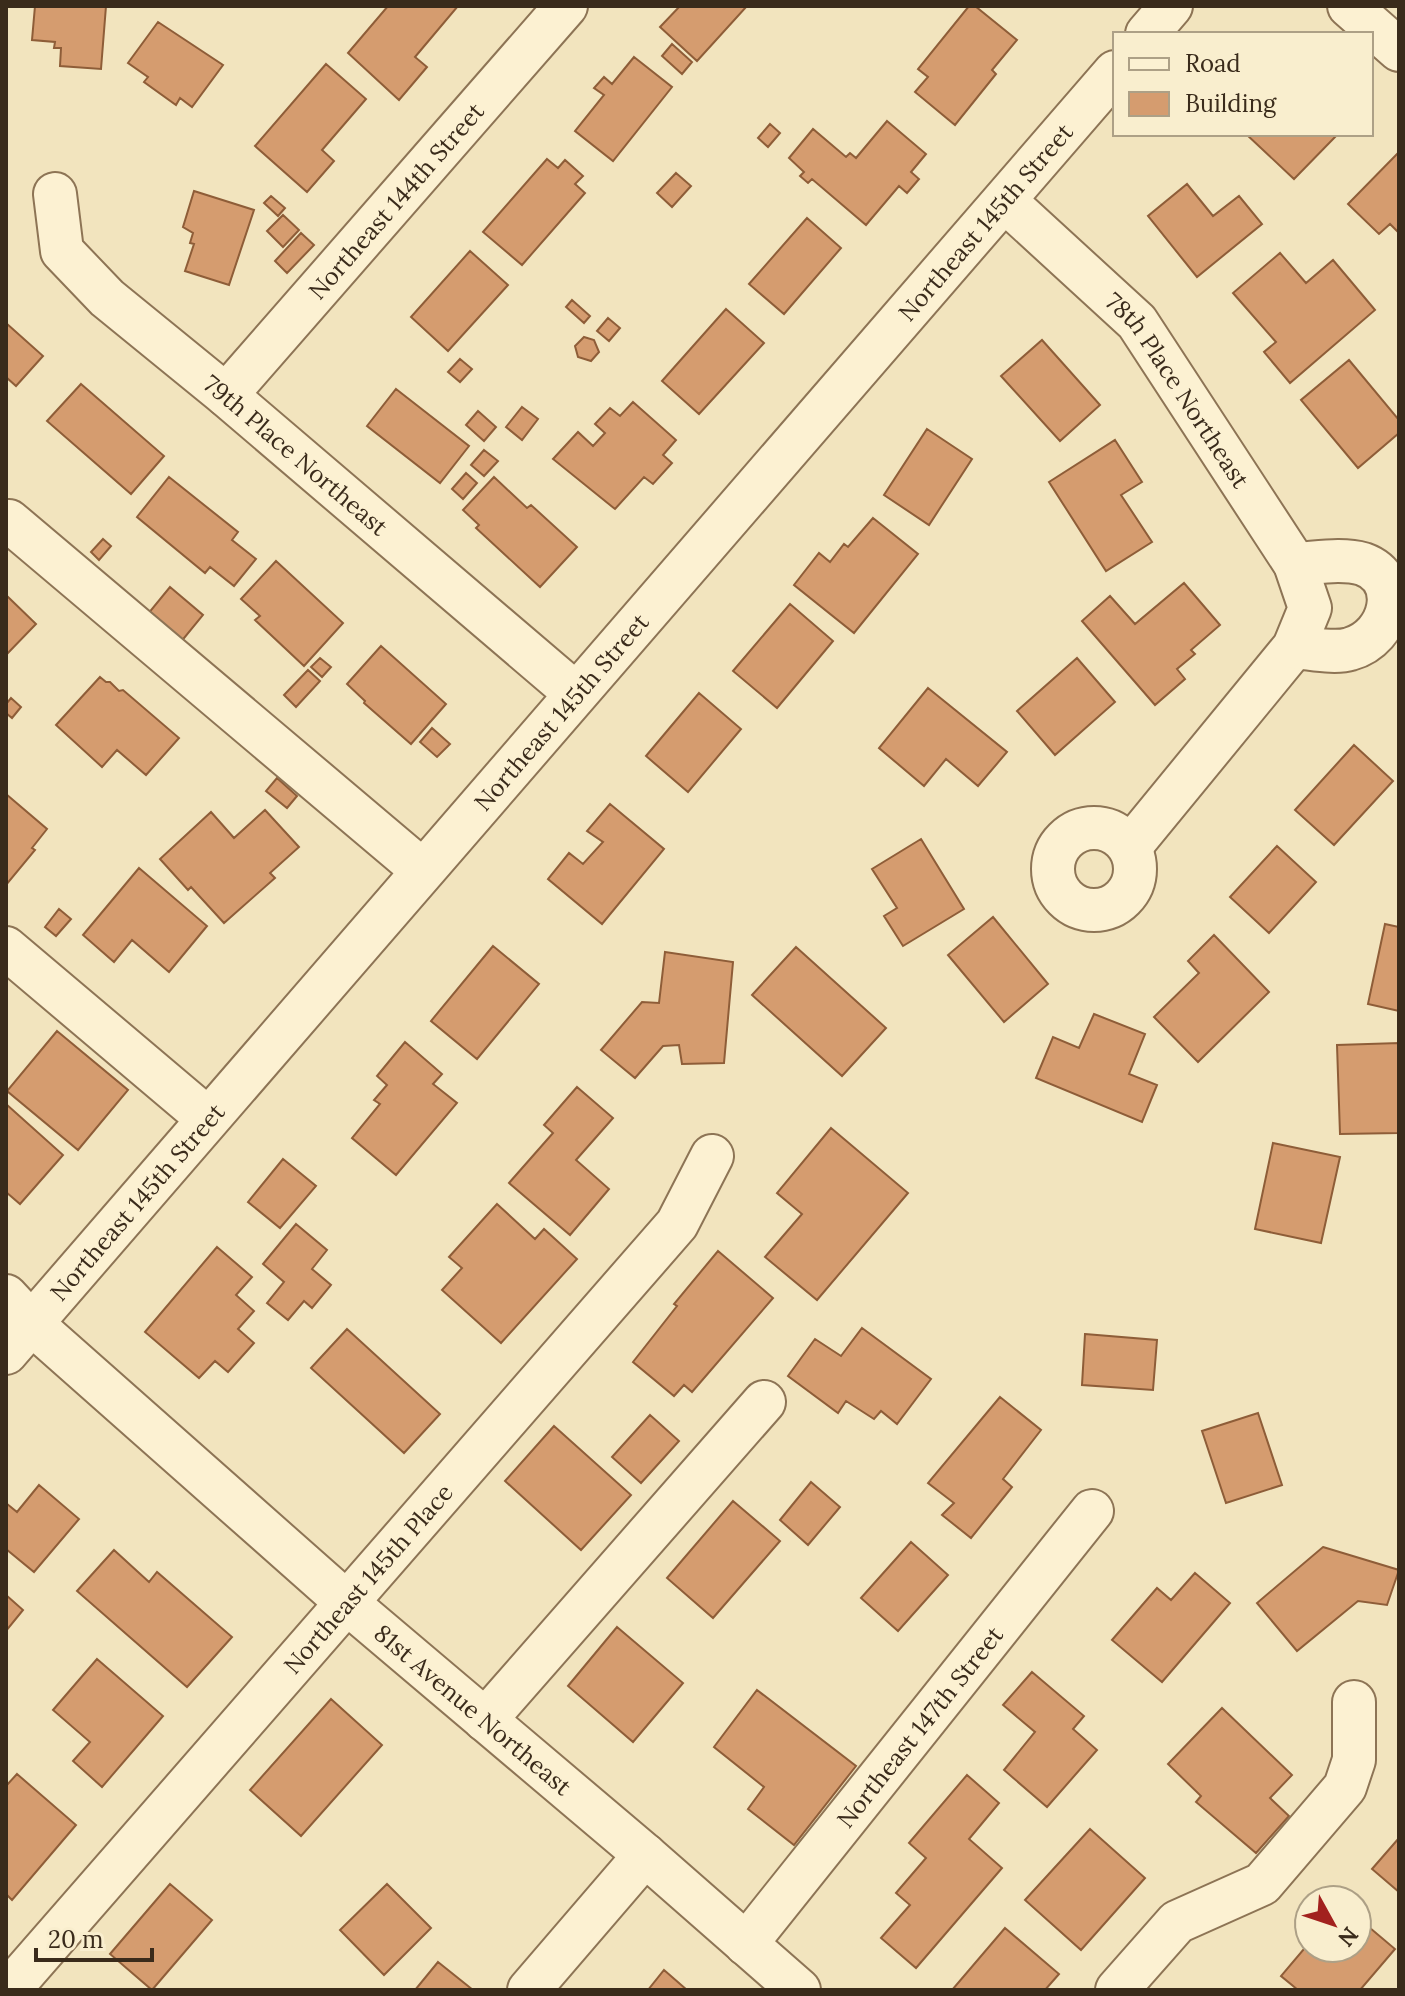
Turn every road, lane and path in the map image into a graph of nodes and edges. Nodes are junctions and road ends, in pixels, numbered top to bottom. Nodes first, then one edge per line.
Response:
1 (1171, 6) edge
2 (1349, 6) edge
3 (546, 13) edge
4 (1149, 32) edge
5 (1399, 50) edge
6 (1113, 74) edge
7 (55, 194) dead end
8 (1005, 201) junction
9 (226, 395) junction
10 (9, 521) dead end
11 (1295, 564) junction
12 (1294, 647) junction
13 (575, 693) junction
14 (1130, 847) dead end
15 (422, 870) junction
16 (6, 948) edge
17 (207, 1118) junction
18 (712, 1156) dead end
19 (15, 1324) edge
20 (764, 1402) dead end
21 (1092, 1511) dead end
22 (346, 1602) junction
23 (1354, 1702) dead end
24 (485, 1720) junction
25 (645, 1855) junction
26 (746, 1944) junction
27 (9, 1990) edge
28 (529, 1990) edge
29 (799, 1990) edge
30 (1117, 1990) edge

1 - 4 street
2 - 5 street
3 - 9 street, Northeast 144th Street
6 - 8 street, Northeast 145th Street
7 - 9 street, 79th Place Northeast
8 - 11 street, 78th Place Northeast
8 - 13 street, Northeast 145th Street
9 - 13 street, 79th Place Northeast
10 - 15 street
11 - 12 street, 78th Place Northeast
11 - 12 street
12 - 14 street
13 - 15 street, Northeast 145th Street
15 - 17 street, Northeast 145th Street
16 - 17 street
17 - 19 street, Northeast 145th Street
18 - 22 street, Northeast 145th Place
19 - 22 street, 81st Avenue Northeast
20 - 24 street
21 - 26 street, Northeast 147th Street
22 - 24 street, 81st Avenue Northeast
22 - 27 street, Northeast 145th Place
23 - 30 street
24 - 25 street, 81st Avenue Northeast
25 - 26 street, 81st Avenue Northeast
25 - 28 street
26 - 29 street, 81st Avenue Northeast

